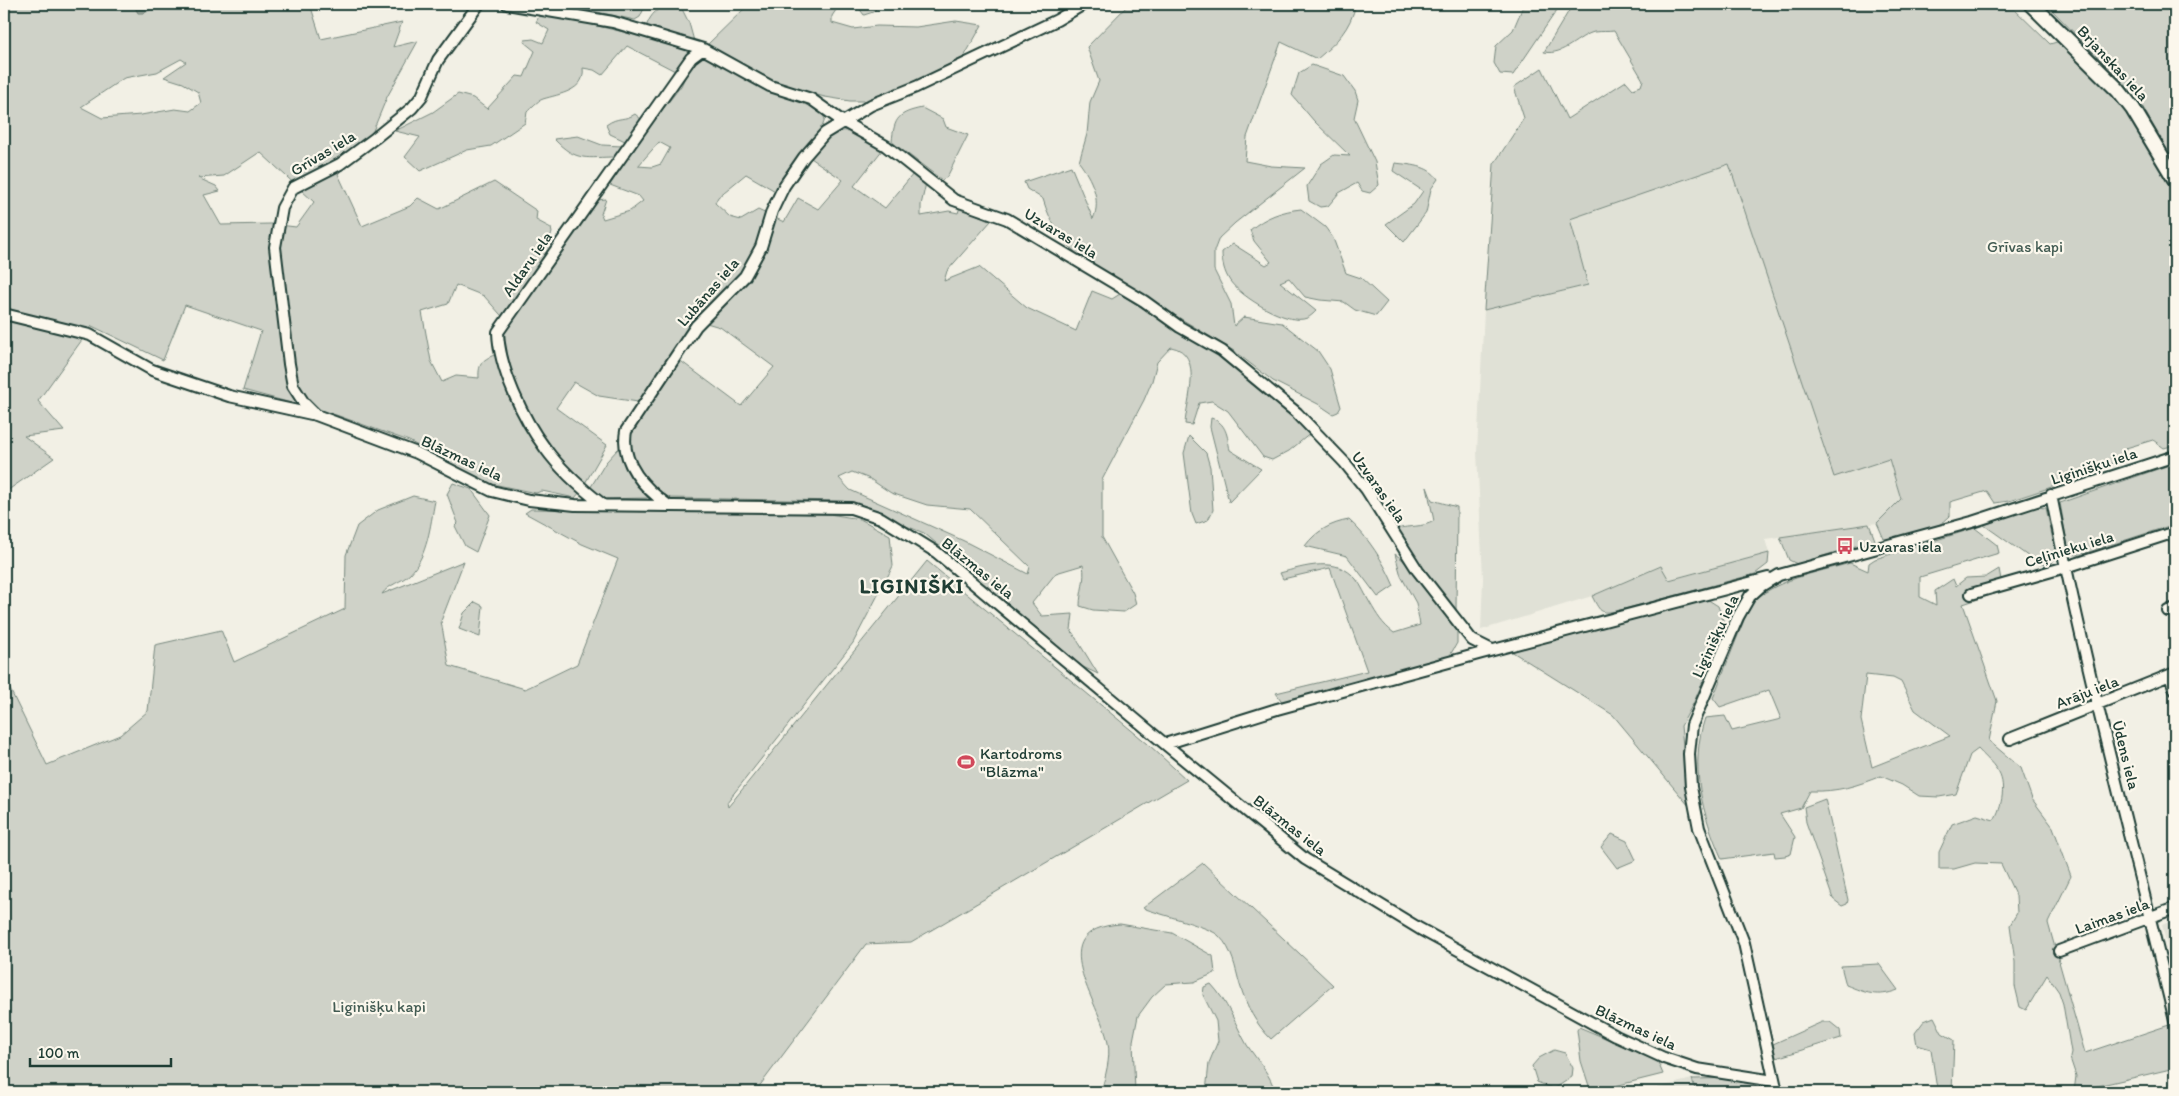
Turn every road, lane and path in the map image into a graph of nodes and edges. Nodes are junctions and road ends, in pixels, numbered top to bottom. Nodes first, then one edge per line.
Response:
1 (478, 4) edge
2 (507, 4) edge
3 (1084, 4) edge
4 (2031, 4) edge
5 (703, 49) junction
6 (842, 121) junction
7 (2175, 179) edge
8 (4, 314) edge
9 (316, 415) junction
10 (2175, 456) edge
11 (2051, 495) junction
12 (602, 504) junction
13 (669, 506) junction
14 (2175, 532) edge
15 (2066, 567) junction
16 (1779, 575) junction
17 (1971, 594) dead end
18 (1492, 650) junction
19 (2172, 675) edge
20 (2175, 690) edge
21 (2098, 704) junction
22 (2010, 739) dead end
23 (1165, 744) junction
24 (2175, 908) edge
25 (2150, 918) junction
26 (2059, 951) dead end
27 (2175, 1022) edge
28 (1774, 1081) junction
29 (1777, 1092) edge

1 - 9 street, Grīvas iela
2 - 5 street, Uzvaras iela
3 - 6 street, Lubānas iela
4 - 7 main road, Brjanskas iela
5 - 6 street, Uzvaras iela
5 - 12 street, Aldaru iela
6 - 13 street, Lubānas iela
6 - 18 street, Uzvaras iela
8 - 9 street, Blāzmas iela
9 - 12 street, Blāzmas iela
10 - 11 street, Liginišķu iela
11 - 15 street, Ūdens iela
11 - 16 street, Liginišķu iela
12 - 13 street, Blāzmas iela
13 - 23 street, Blāzmas iela
14 - 15 street, Ceļinieku iela
15 - 17 street, Ceļinieku iela
15 - 21 street, Ūdens iela
16 - 18 street
16 - 28 street, Liginišķu iela
18 - 23 street
19 - 20 street
19 - 21 street, Arāju iela
21 - 22 street, Arāju iela
21 - 25 street, Ūdens iela
23 - 28 street, Blāzmas iela
24 - 25 street, Laimas iela
25 - 26 street, Laimas iela
25 - 27 street, Ūdens iela
28 - 29 street, Liginišķu iela

